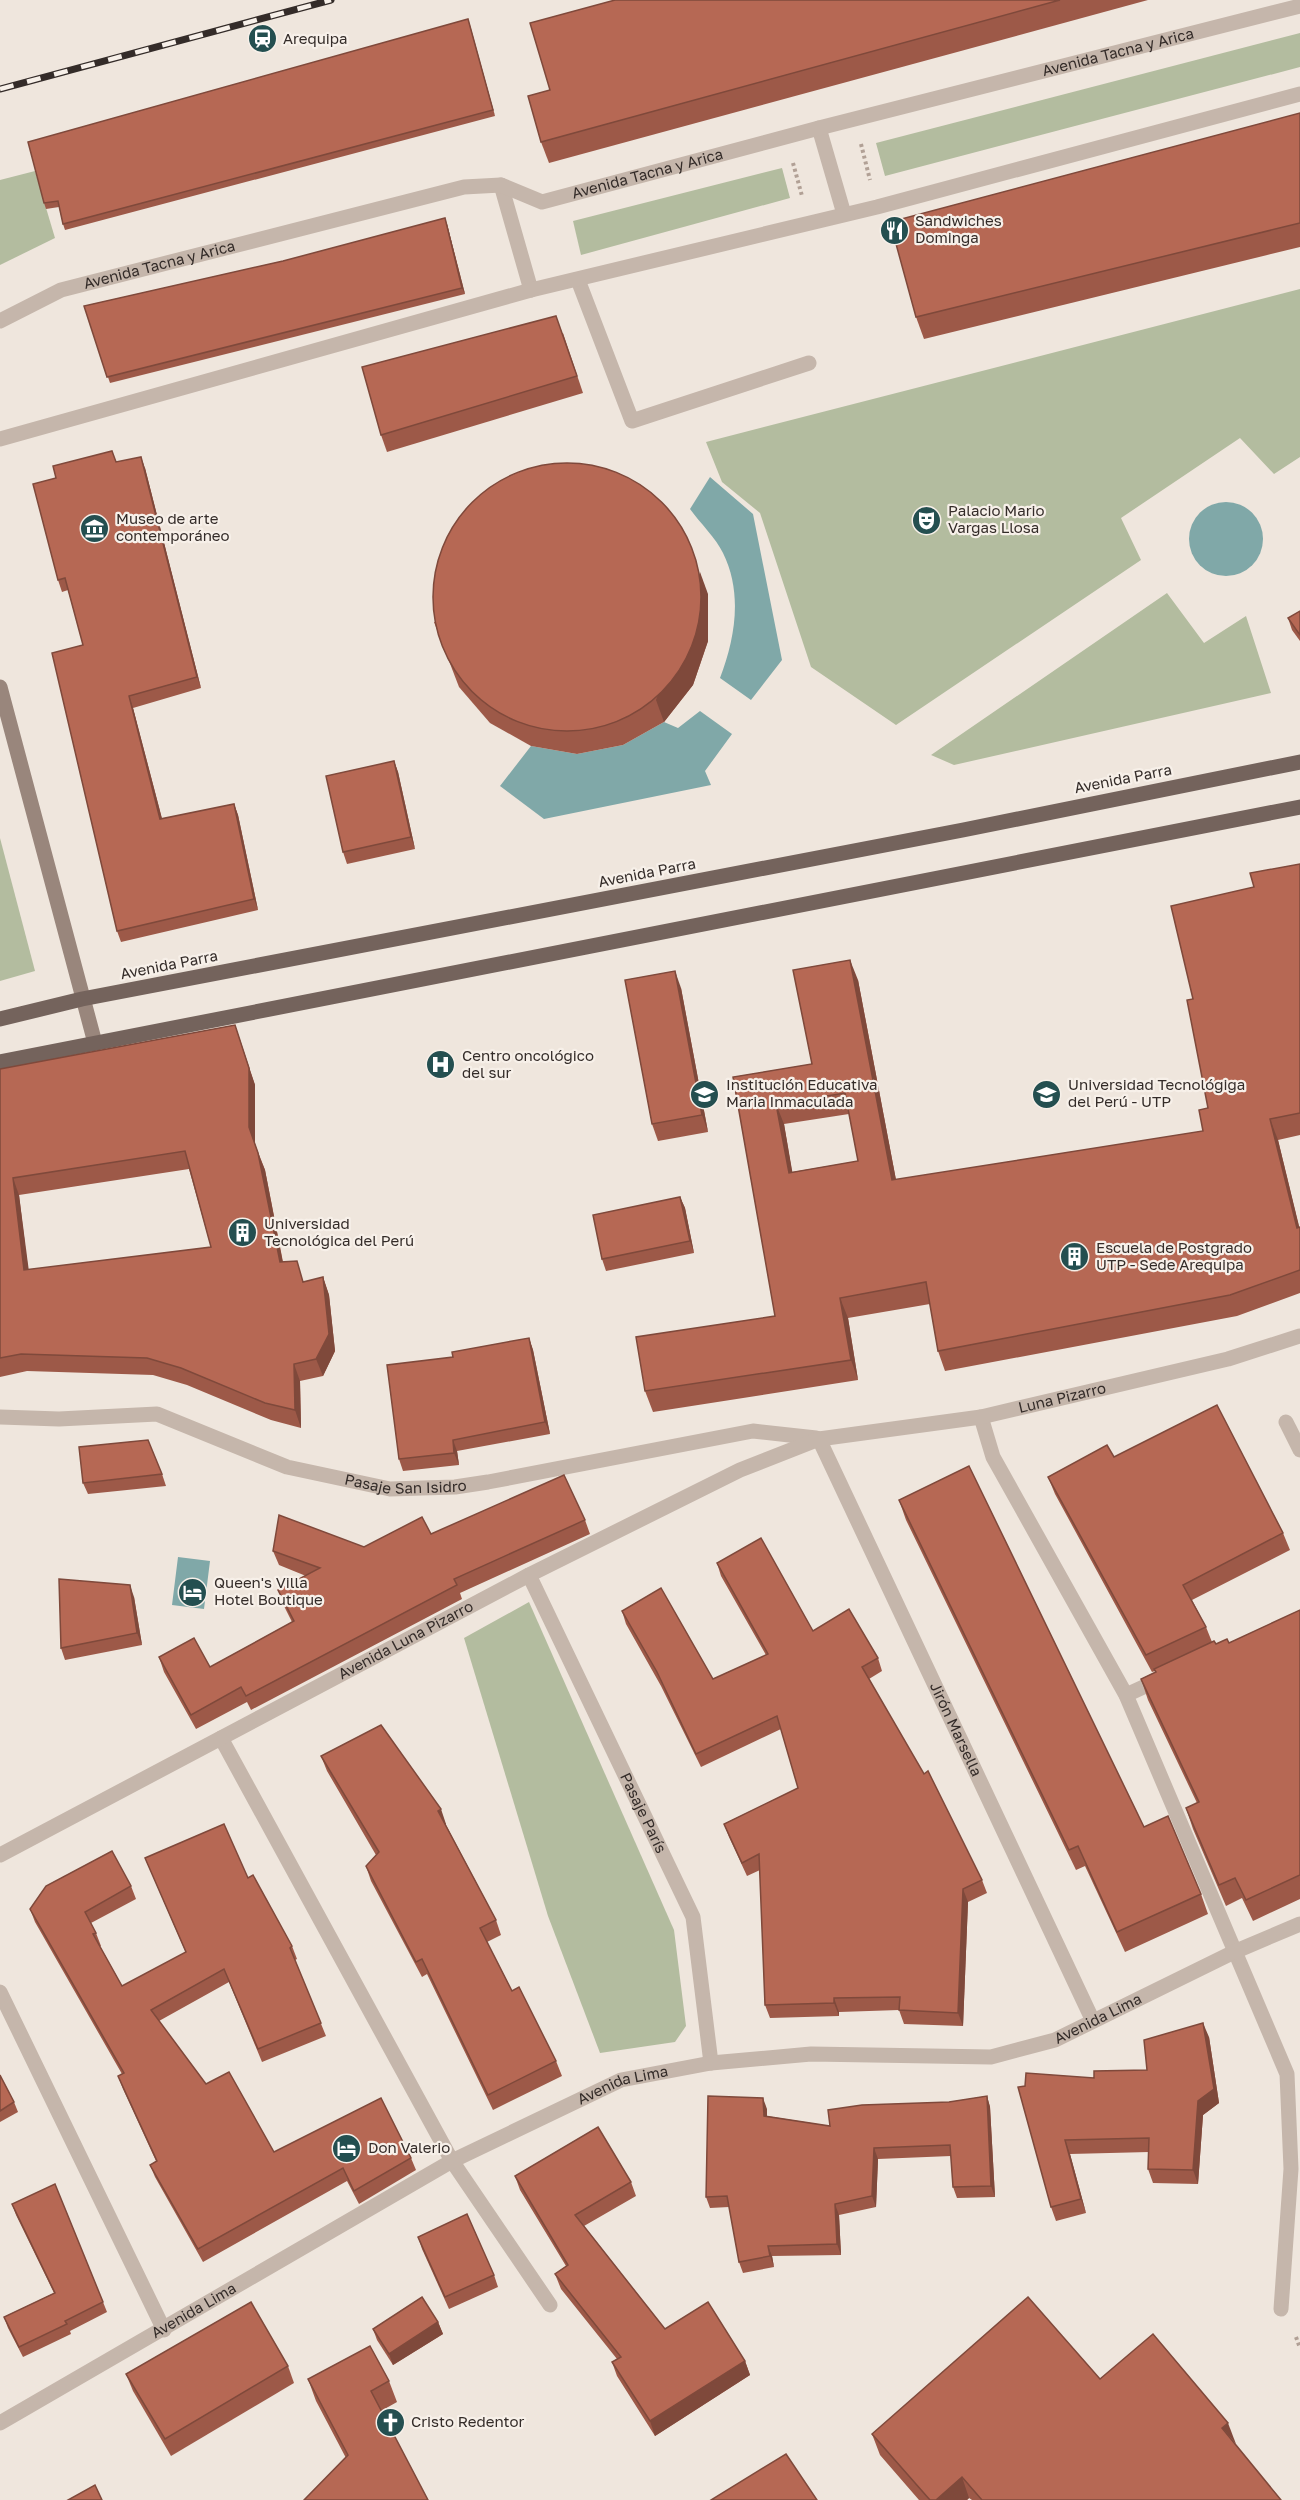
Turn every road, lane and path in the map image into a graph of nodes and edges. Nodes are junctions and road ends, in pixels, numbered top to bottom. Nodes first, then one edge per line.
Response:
1 (1300, 6) edge
2 (1300, 94) edge
3 (819, 128) junction
4 (861, 142) dead end
5 (793, 162) dead end
6 (870, 181) dead end
7 (501, 185) junction
8 (802, 197) dead end
9 (844, 214) junction
10 (578, 280) junction
11 (531, 290) junction
12 (0, 321) edge
13 (809, 363) dead end
14 (0, 439) edge
15 (0, 687) edge
16 (1300, 762) edge
17 (1300, 807) edge
18 (82, 999) junction
19 (0, 1019) edge
20 (95, 1043) junction
21 (0, 1062) edge
22 (1300, 1336) edge
23 (0, 1417) edge
24 (981, 1417) junction
25 (1286, 1422) dead end
26 (819, 1439) junction
27 (1300, 1450) edge
28 (529, 1575) junction
29 (1177, 1672) edge
30 (1126, 1695) junction
31 (221, 1738) junction
32 (0, 1854) edge
33 (1300, 1924) edge
34 (1234, 1952) junction
35 (0, 1992) edge
36 (1093, 2021) junction
37 (711, 2063) junction
38 (452, 2161) junction
39 (1295, 2169) edge
40 (550, 2305) dead end
41 (1281, 2309) dead end
42 (164, 2330) junction
43 (1296, 2337) dead end
44 (1300, 2348) edge
45 (0, 2423) edge

1 - 3 street, Avenida Tacna y Arica
2 - 9 street
3 - 7 street, Avenida Tacna y Arica
3 - 9 street
4 - 6 path
5 - 8 path
7 - 11 street
7 - 12 street, Avenida Tacna y Arica
9 - 10 street
10 - 11 street
10 - 13 street
11 - 14 street
15 - 18 street
16 - 18 main road, Avenida Parra
17 - 20 main road
18 - 19 main road, Avenida Parra
18 - 20 street
20 - 21 main road
22 - 24 street, Luna Pizarro
23 - 26 street, Pasaje San Isidro
24 - 26 street, Luna Pizarro
24 - 30 street
25 - 27 street
26 - 28 street, Avenida Luna Pizarro
26 - 36 street, Jirón Marsella
28 - 31 street, Avenida Luna Pizarro
28 - 37 street, Pasaje París
29 - 30 street
30 - 34 street
31 - 32 street, Avenida Luna Pizarro
31 - 38 street
33 - 34 street, Avenida Lima
34 - 36 street, Avenida Lima
34 - 39 street
35 - 42 street
36 - 37 street, Avenida Lima
37 - 38 street, Avenida Lima
38 - 40 street
38 - 42 street, Avenida Lima
39 - 41 street
42 - 45 street, Avenida Lima
43 - 44 path

